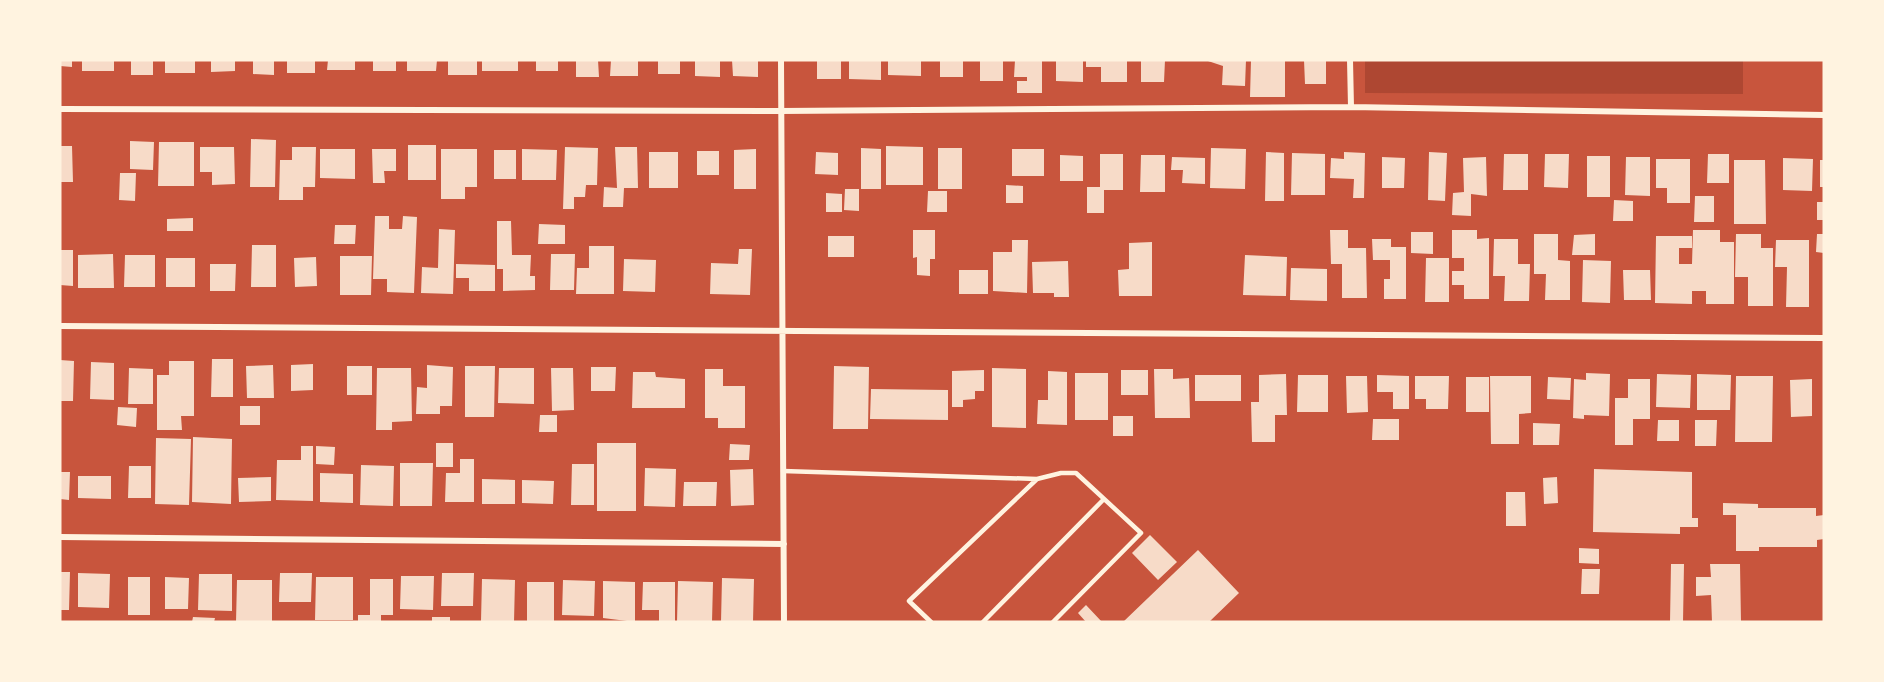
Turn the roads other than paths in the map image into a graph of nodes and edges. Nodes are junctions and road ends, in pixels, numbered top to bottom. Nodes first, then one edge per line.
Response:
1 (781, 60) edge
2 (1350, 60) edge
3 (1351, 107) junction
4 (60, 109) edge
5 (780, 111) junction
6 (1824, 116) edge
7 (60, 326) edge
8 (782, 332) junction
9 (1824, 338) edge
10 (783, 471) junction
11 (1037, 479) junction
12 (1104, 499) junction
13 (60, 537) edge
14 (784, 544) junction
15 (784, 622) edge
16 (931, 622) edge
17 (983, 622) edge
18 (1053, 622) edge

1 - 5 street
2 - 3 street
3 - 5 street
3 - 6 street
4 - 5 street
5 - 8 street
7 - 8 street
8 - 9 street
8 - 10 street
10 - 11 lane
10 - 14 street
11 - 12 lane
11 - 16 lane
12 - 17 lane
12 - 18 lane
13 - 14 street
14 - 15 street

